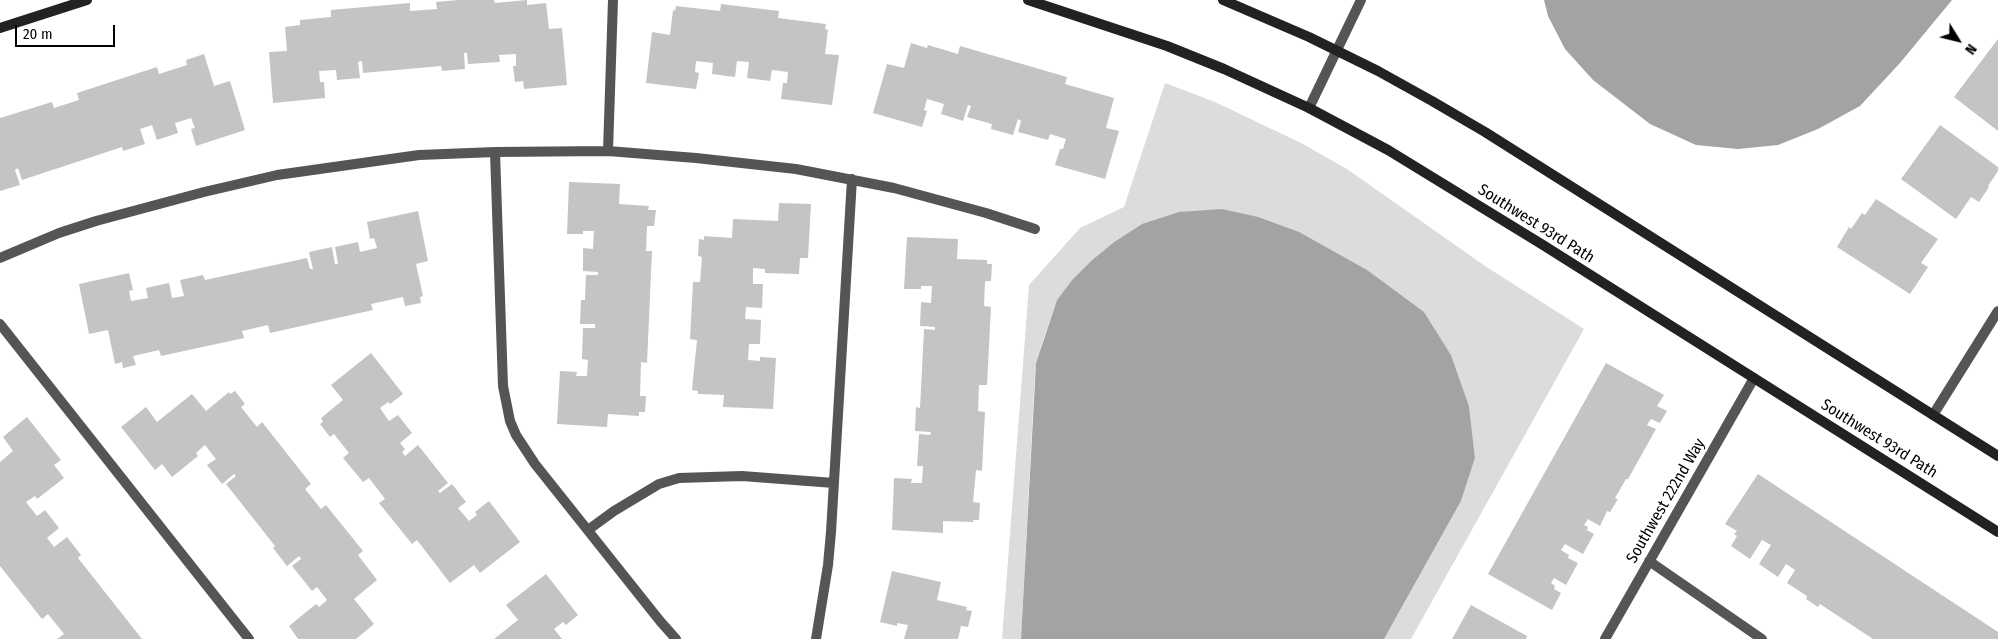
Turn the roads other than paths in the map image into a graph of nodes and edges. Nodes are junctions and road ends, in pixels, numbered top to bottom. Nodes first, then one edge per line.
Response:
1 (87, 0) edge
2 (613, 0) edge
3 (1028, 0) edge
4 (1223, 0) edge
5 (1361, 0) edge
6 (0, 28) edge
7 (1336, 50) junction
8 (1309, 108) junction
9 (608, 151) junction
10 (495, 152) junction
11 (852, 179) junction
12 (1035, 229) dead end
13 (0, 258) edge
14 (1998, 311) edge
15 (0, 324) edge
16 (1754, 378) junction
17 (1933, 415) junction
18 (1998, 456) edge
19 (834, 483) junction
20 (588, 530) junction
21 (1998, 532) edge
22 (1648, 561) junction
23 (248, 639) edge
24 (676, 639) edge
25 (816, 639) edge
26 (1605, 639) edge
27 (1762, 639) edge

1 - 6 street
2 - 9 street
3 - 8 street, Southwest 93rd Path
4 - 7 street
5 - 7 street
7 - 8 street
7 - 17 street
8 - 16 street, Southwest 93rd Path
9 - 10 street
9 - 11 street
10 - 13 street
10 - 20 street
11 - 12 street
11 - 19 street
14 - 17 street
15 - 23 street
16 - 21 street, Southwest 93rd Path
16 - 22 street, Southwest 222nd Way
17 - 18 street
19 - 20 street
19 - 25 street
20 - 24 street
22 - 26 street, Southwest 222nd Way
22 - 27 street

